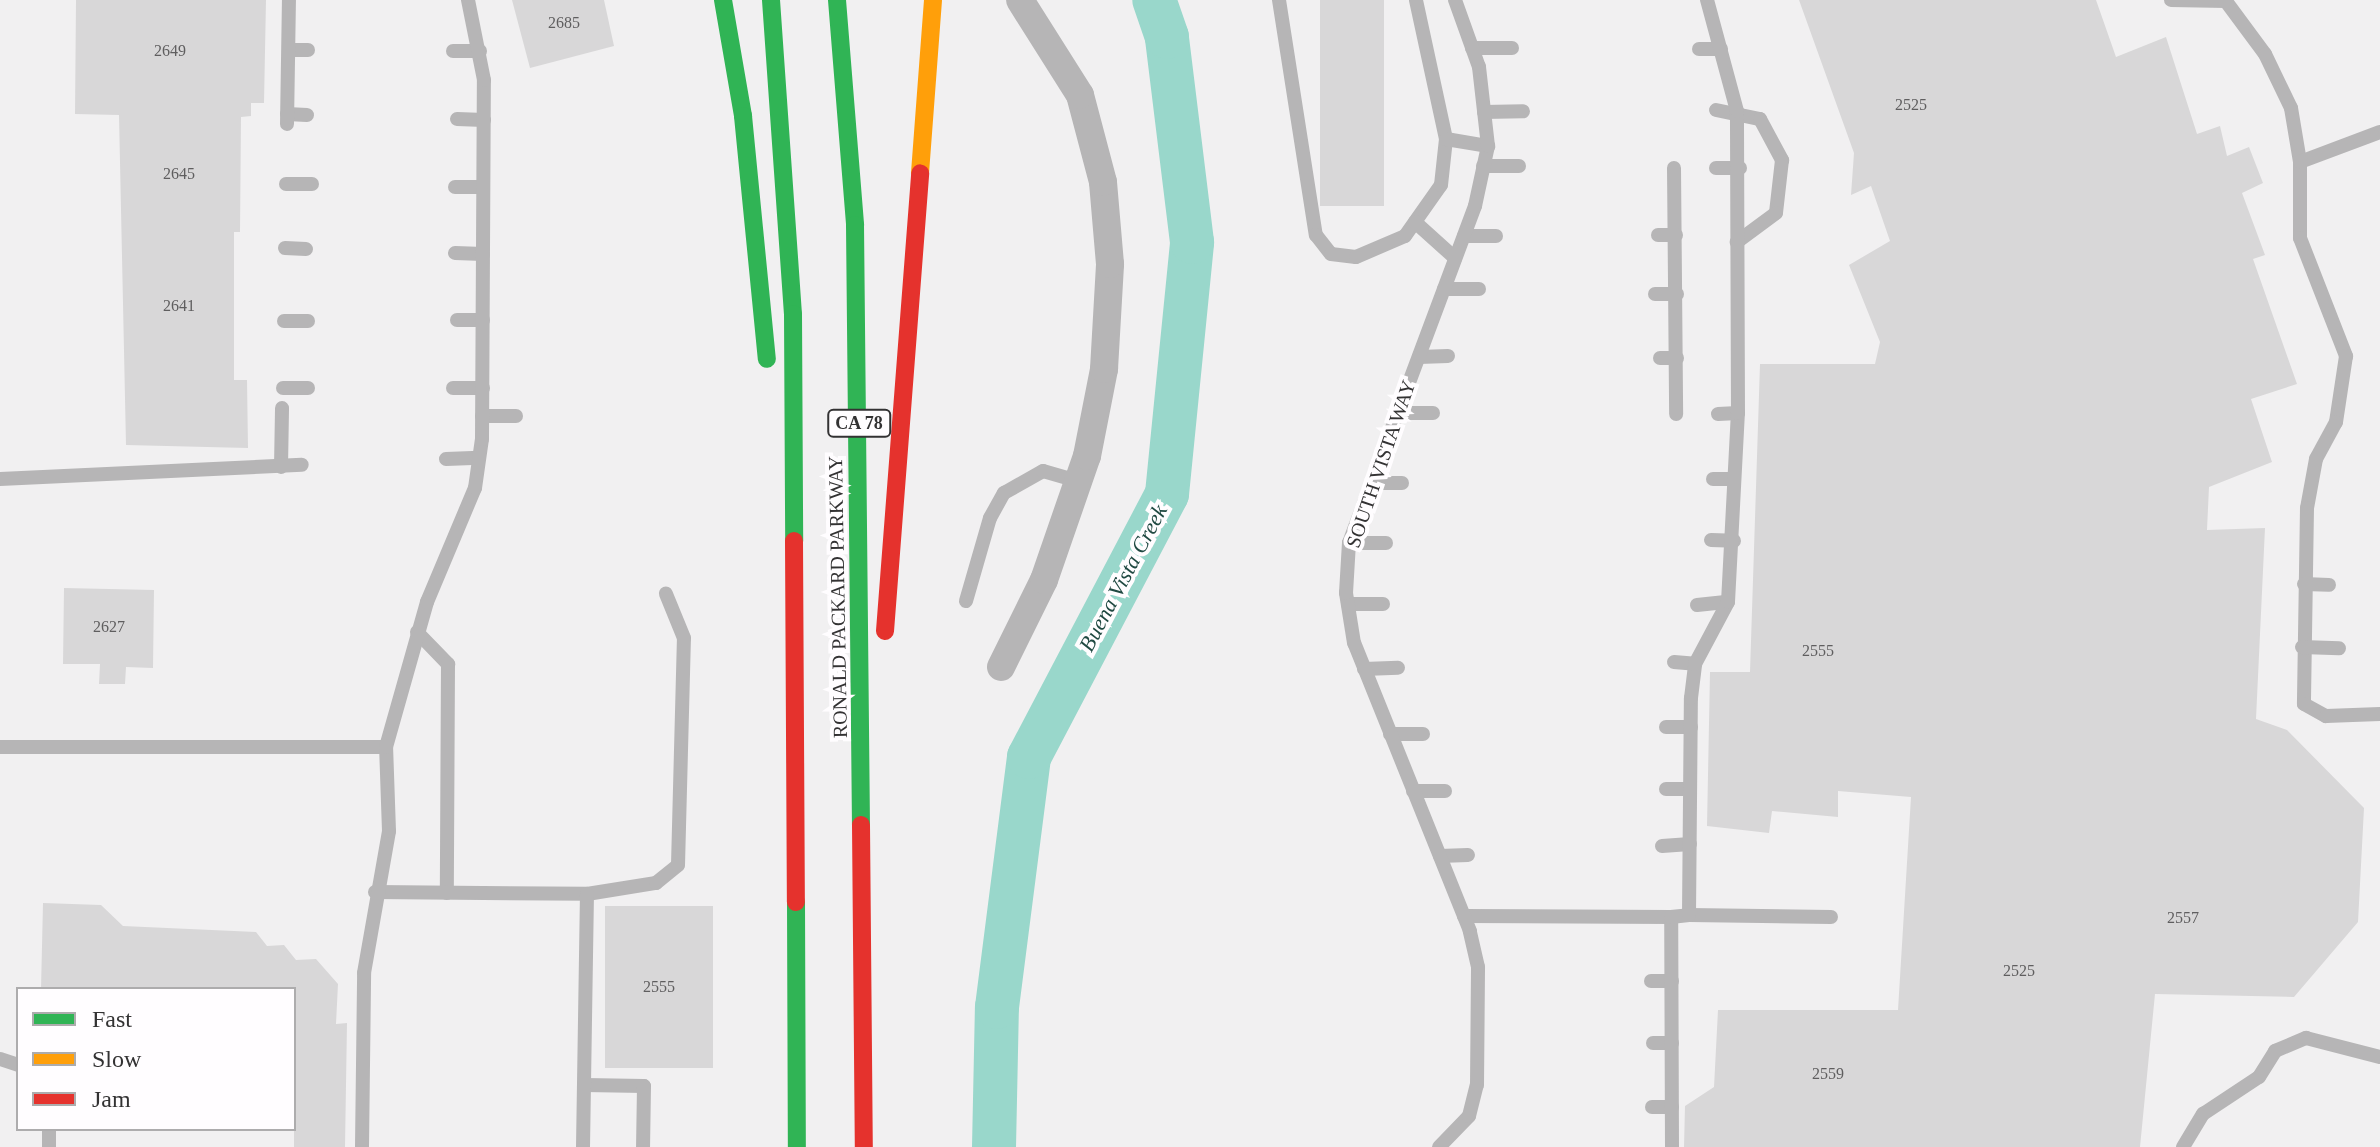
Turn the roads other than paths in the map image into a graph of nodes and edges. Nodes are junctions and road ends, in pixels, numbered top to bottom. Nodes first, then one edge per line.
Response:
1 (289, 0) edge
2 (468, 0) edge
3 (723, 0) edge
4 (771, 0) edge
5 (837, 0) edge
6 (933, 0) edge
7 (1020, 0) edge
8 (1279, 0) edge
9 (1416, 0) edge
10 (1455, 0) edge
11 (1707, 0) edge
12 (2171, 0) edge
13 (2225, 1) edge
14 (1472, 48) junction
15 (1512, 48) dead end
16 (1699, 49) dead end
17 (1721, 49) junction
18 (289, 50) junction
19 (308, 50) dead end
20 (453, 51) dead end
21 (480, 51) junction
22 (1716, 110) dead end
23 (1523, 111) dead end
24 (1737, 111) junction
25 (1484, 112) junction
26 (307, 115) dead end
27 (457, 119) dead end
28 (484, 120) junction
29 (2380, 132) edge
30 (1446, 139) junction
31 (1488, 146) junction
32 (2300, 162) junction
33 (1483, 166) junction
34 (1519, 166) dead end
35 (1674, 168) dead end
36 (1716, 168) dead end
37 (1740, 168) junction
38 (286, 184) dead end
39 (312, 184) dead end
40 (455, 187) dead end
41 (483, 187) junction
42 (1415, 222) junction
43 (1658, 235) dead end
44 (1676, 235) junction
45 (1464, 236) junction
46 (1496, 236) dead end
47 (1737, 242) junction
48 (285, 248) dead end
49 (306, 249) dead end
50 (455, 253) dead end
51 (483, 254) junction
52 (1455, 258) junction
53 (1444, 289) junction
54 (1479, 289) dead end
55 (1655, 294) dead end
56 (1677, 294) junction
57 (457, 320) dead end
58 (483, 320) junction
59 (284, 321) dead end
60 (308, 321) dead end
61 (1448, 356) dead end
62 (1419, 357) junction
63 (1660, 358) dead end
64 (1677, 358) junction
65 (769, 377) dead end
66 (283, 388) dead end
67 (308, 388) dead end
68 (453, 388) dead end
69 (483, 388) junction
70 (282, 408) dead end
71 (772, 408) dead end
72 (1397, 413) junction
73 (1433, 413) dead end
74 (1738, 413) junction
75 (1676, 414) dead end
76 (1718, 414) dead end
77 (482, 416) junction
78 (516, 416) dead end
79 (479, 458) junction
80 (446, 459) dead end
81 (302, 465) dead end
82 (281, 467) junction
83 (0, 479) edge
84 (1713, 479) dead end
85 (1734, 479) junction
86 (1079, 481) junction
87 (1371, 483) junction
88 (1402, 483) dead end
89 (1711, 540) dead end
90 (1734, 541) junction
91 (1349, 543) junction
92 (1386, 543) dead end
93 (2304, 584) junction
94 (2329, 585) dead end
95 (666, 594) dead end
96 (966, 601) dead end
97 (1728, 602) junction
98 (1348, 604) junction
99 (1383, 604) dead end
100 (1697, 605) dead end
101 (417, 632) junction
102 (794, 641) junction
103 (2302, 647) junction
104 (2339, 648) dead end
105 (1674, 662) dead end
106 (1695, 664) junction
107 (1001, 667) dead end
108 (1398, 668) dead end
109 (1364, 669) junction
110 (2380, 714) edge
111 (1666, 727) dead end
112 (1691, 727) junction
113 (1390, 734) junction
114 (1423, 734) dead end
115 (0, 747) edge
116 (386, 747) junction
117 (1666, 789) dead end
118 (1690, 789) junction
119 (1413, 791) junction
120 (1445, 791) dead end
121 (1690, 844) junction
122 (1662, 846) dead end
123 (862, 848) junction
124 (1468, 855) dead end
125 (1440, 856) junction
126 (375, 892) junction
127 (447, 893) junction
128 (587, 894) junction
129 (1689, 915) junction
130 (1464, 916) junction
131 (1671, 917) junction
132 (1831, 917) dead end
133 (1651, 981) dead end
134 (1672, 981) junction
135 (1653, 1043) dead end
136 (1672, 1043) junction
137 (2380, 1057) edge
138 (585, 1085) junction
139 (1652, 1107) dead end
140 (1672, 1107) junction
141 (362, 1147) edge
142 (583, 1147) edge
143 (643, 1147) edge
144 (797, 1147) edge
145 (864, 1147) edge
146 (1439, 1147) edge
147 (1672, 1147) edge
148 (2183, 1147) edge

1 - 18 lane
2 - 21 lane
3 - 65 highway
4 - 102 highway
5 - 123 highway, RONALD PACKARD PARKWAY / CA 78
6 - 123 highway
7 - 86 street
8 - 42 lane
9 - 30 lane
10 - 14 lane, SOUTH VISTA WAY
11 - 17 lane
12 - 13 lane
13 - 32 lane
14 - 15 lane
14 - 25 lane, SOUTH VISTA WAY
16 - 17 lane
17 - 24 lane
18 - 19 lane
18 - 26 lane
20 - 21 lane
21 - 28 lane
22 - 24 lane
23 - 25 lane
24 - 37 lane
24 - 47 lane
25 - 31 lane, SOUTH VISTA WAY
27 - 28 lane
28 - 41 lane
29 - 32 lane
30 - 31 lane
30 - 42 lane
31 - 33 lane, SOUTH VISTA WAY
32 - 93 lane
33 - 34 lane
33 - 45 lane, SOUTH VISTA WAY
35 - 44 lane
36 - 37 lane
37 - 47 lane
38 - 39 lane
40 - 41 lane
41 - 51 lane
42 - 52 lane
43 - 44 lane
44 - 56 lane
45 - 46 lane
45 - 52 lane, SOUTH VISTA WAY
47 - 74 lane
48 - 49 lane
50 - 51 lane
51 - 58 lane
52 - 53 lane, SOUTH VISTA WAY
53 - 54 lane
53 - 62 lane, SOUTH VISTA WAY
55 - 56 lane
56 - 64 lane
57 - 58 lane
58 - 69 lane
59 - 60 lane
61 - 62 lane
62 - 72 lane, SOUTH VISTA WAY
63 - 64 lane
64 - 75 lane
66 - 67 lane
68 - 69 lane
69 - 77 lane
70 - 82 lane
71 - 102 highway
72 - 73 lane
72 - 87 lane, SOUTH VISTA WAY
74 - 76 lane
74 - 85 lane
77 - 78 lane
77 - 79 lane
79 - 80 lane
79 - 101 lane
81 - 82 lane
82 - 83 lane
84 - 85 lane
85 - 90 lane
86 - 96 lane
86 - 107 street
87 - 88 lane
87 - 91 lane, SOUTH VISTA WAY
89 - 90 lane
90 - 97 lane
91 - 92 lane
91 - 98 lane, SOUTH VISTA WAY
93 - 94 lane
93 - 103 lane
95 - 128 lane
97 - 100 lane
97 - 106 lane
98 - 99 lane
98 - 109 lane, SOUTH VISTA WAY
101 - 116 lane
101 - 127 lane
102 - 144 highway
103 - 104 lane
103 - 110 lane
105 - 106 lane
106 - 112 lane
108 - 109 lane
109 - 113 lane, SOUTH VISTA WAY
111 - 112 lane
112 - 118 lane
113 - 114 lane
113 - 119 lane, SOUTH VISTA WAY
115 - 116 lane
116 - 126 lane
117 - 118 lane
118 - 121 lane
119 - 120 lane
119 - 125 lane, SOUTH VISTA WAY
121 - 122 lane
121 - 129 lane
123 - 145 highway, RONALD PACKARD PARKWAY / CA 78
124 - 125 lane
125 - 130 lane, SOUTH VISTA WAY
126 - 127 lane
126 - 141 lane
127 - 128 lane
128 - 138 lane
129 - 131 lane
129 - 132 lane
130 - 131 lane
130 - 146 lane, SOUTH VISTA WAY
131 - 134 lane
133 - 134 lane
134 - 136 lane
135 - 136 lane
136 - 140 lane
137 - 148 lane
138 - 142 lane
138 - 143 lane
139 - 140 lane
140 - 147 lane

